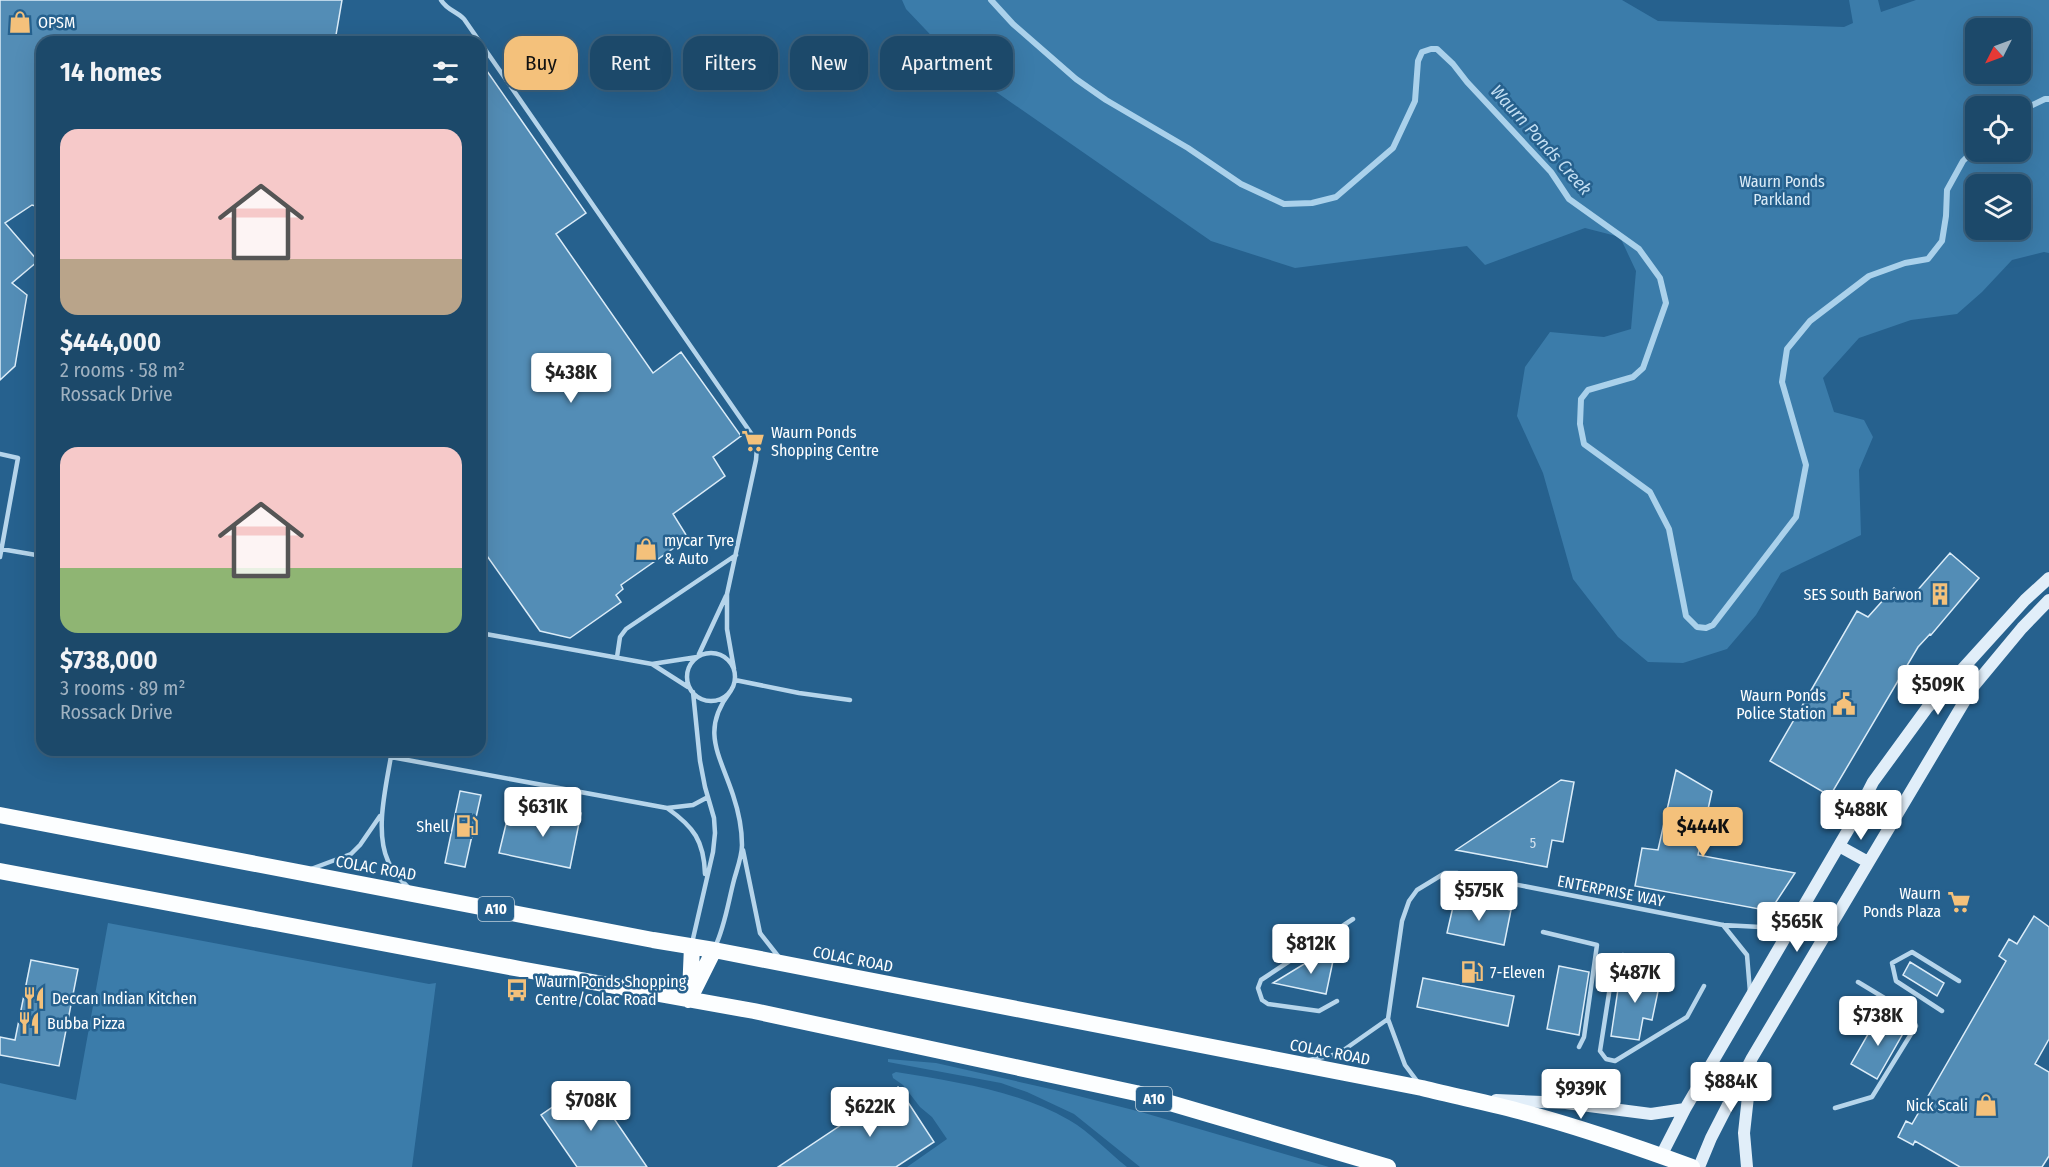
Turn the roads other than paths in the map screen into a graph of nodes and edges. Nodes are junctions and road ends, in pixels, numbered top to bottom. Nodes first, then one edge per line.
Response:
1 (441, 0) edge
2 (476, 36) edge
3 (486, 51) edge
4 (0, 454) edge
5 (1, 549) edge
6 (36, 555) edge
7 (736, 555) junction
8 (0, 557) edge
9 (2049, 578) edge
10 (727, 594) junction
11 (2049, 600) edge
12 (486, 634) edge
13 (617, 657) junction
14 (697, 657) junction
15 (652, 664) junction
16 (734, 669) junction
17 (735, 680) junction
18 (691, 691) junction
19 (730, 692) junction
20 (850, 700) dead end
21 (391, 757) joint
22 (708, 797) junction
23 (667, 808) junction
24 (0, 814) edge
25 (381, 815) junction
26 (1839, 846) junction
27 (742, 847) junction
28 (1868, 862) junction
29 (0, 871) edge
30 (300, 873) junction
31 (704, 883) junction
32 (414, 893) junction
33 (1353, 919) dead end
34 (1796, 921) junction
35 (1723, 925) junction
36 (1543, 932) dead end
37 (692, 946) junction
38 (714, 950) junction
39 (1623, 955) dead end
40 (784, 964) junction
41 (1959, 981) dead end
42 (1858, 982) dead end
43 (1704, 986) dead end
44 (1751, 998) junction
45 (689, 1000) junction
46 (1338, 1001) dead end
47 (1942, 1011) dead end
48 (1388, 1019) junction
49 (1578, 1047) dead end
50 (1752, 1058) junction
51 (1293, 1063) junction
52 (1422, 1088) junction
53 (1474, 1099) junction
54 (1835, 1108) dead end
55 (1685, 1109) junction
56 (1658, 1161) edge
57 (1388, 1167) edge
58 (1692, 1167) edge
59 (1699, 1167) edge
60 (1747, 1167) edge

1 - 2 lane
3 - 7 lane
4 - 5 lane
5 - 6 lane
5 - 8 lane
7 - 10 lane
7 - 13 lane
9 - 26 main road
10 - 14 lane
10 - 16 lane
11 - 28 main road
12 - 13 lane
13 - 15 lane
14 - 15 lane
14 - 16 lane
14 - 18 lane
15 - 18 lane
16 - 17 lane
17 - 19 lane
17 - 20 lane
18 - 19 lane
18 - 22 lane
19 - 27 lane
21 - 23 lane
21 - 25 lane
22 - 23 lane
22 - 31 lane
23 - 31 lane
24 - 30 highway, COLAC ROAD / A10
25 - 30 lane
25 - 32 lane
26 - 28 main road
26 - 34 main road
27 - 38 lane
27 - 40 lane
28 - 50 main road
29 - 45 highway, A10
30 - 32 highway, COLAC ROAD / A10
31 - 37 lane
32 - 37 highway, COLAC ROAD / A10
33 - 46 lane
34 - 35 lane, ENTERPRISE WAY
34 - 44 main road
35 - 44 lane
35 - 48 lane, ENTERPRISE WAY
36 - 49 lane
37 - 38 highway, COLAC ROAD / A10
37 - 45 highway
38 - 40 highway, COLAC ROAD / A10
38 - 45 highway
39 - 43 lane
40 - 51 highway, COLAC ROAD / A10
41 - 47 lane
42 - 54 lane
44 - 55 main road
45 - 57 highway, A10
48 - 51 lane
48 - 52 lane, ENTERPRISE WAY
50 - 59 main road
50 - 60 main road
51 - 52 highway, COLAC ROAD / A10
52 - 53 highway, COLAC ROAD / A10
53 - 55 main road
53 - 56 highway, COLAC ROAD / A10
55 - 56 main road
56 - 58 highway, COLAC ROAD / A10

